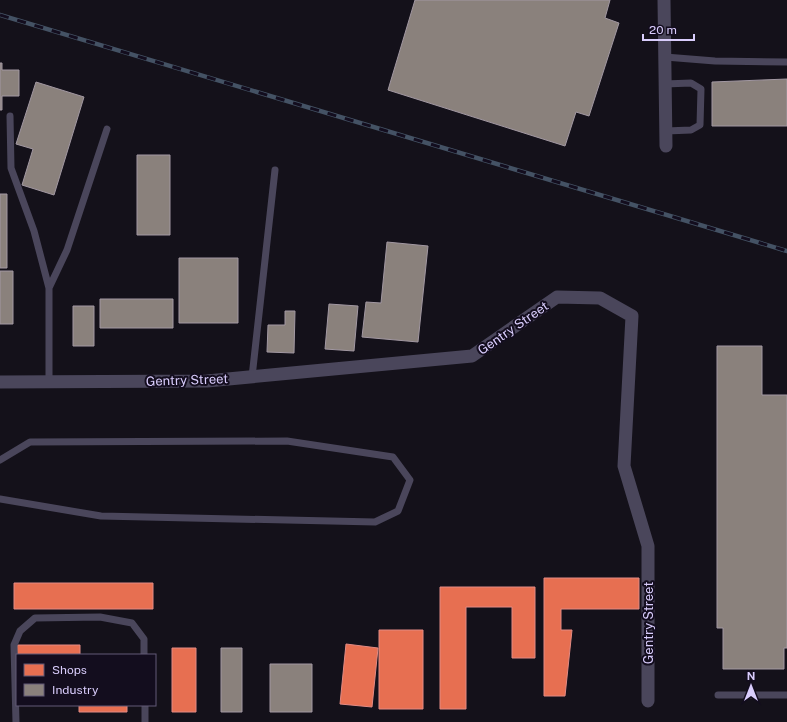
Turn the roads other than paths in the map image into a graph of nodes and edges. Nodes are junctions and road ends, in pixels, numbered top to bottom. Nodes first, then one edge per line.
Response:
1 (664, 0) edge
2 (665, 57) junction
3 (787, 62) edge
4 (665, 84) junction
5 (10, 116) dead end
6 (107, 129) dead end
7 (666, 130) junction
8 (666, 146) dead end
9 (275, 170) dead end
10 (49, 288) junction
11 (252, 377) junction
12 (49, 381) junction
13 (0, 382) edge
14 (0, 460) edge
15 (0, 499) edge
16 (144, 654) edge
17 (718, 695) dead end
18 (787, 695) edge
19 (648, 701) dead end
20 (145, 706) edge
21 (16, 722) edge
22 (145, 722) edge

1 - 2 street
2 - 3 lane
2 - 4 street
4 - 7 street
4 - 7 lane
5 - 10 lane
6 - 10 lane
7 - 8 street
9 - 11 lane
10 - 12 lane
11 - 12 street, Gentry Street
11 - 19 street, Gentry Street
12 - 13 street, Gentry Street
14 - 15 lane
16 - 21 lane
17 - 18 lane
20 - 22 lane

